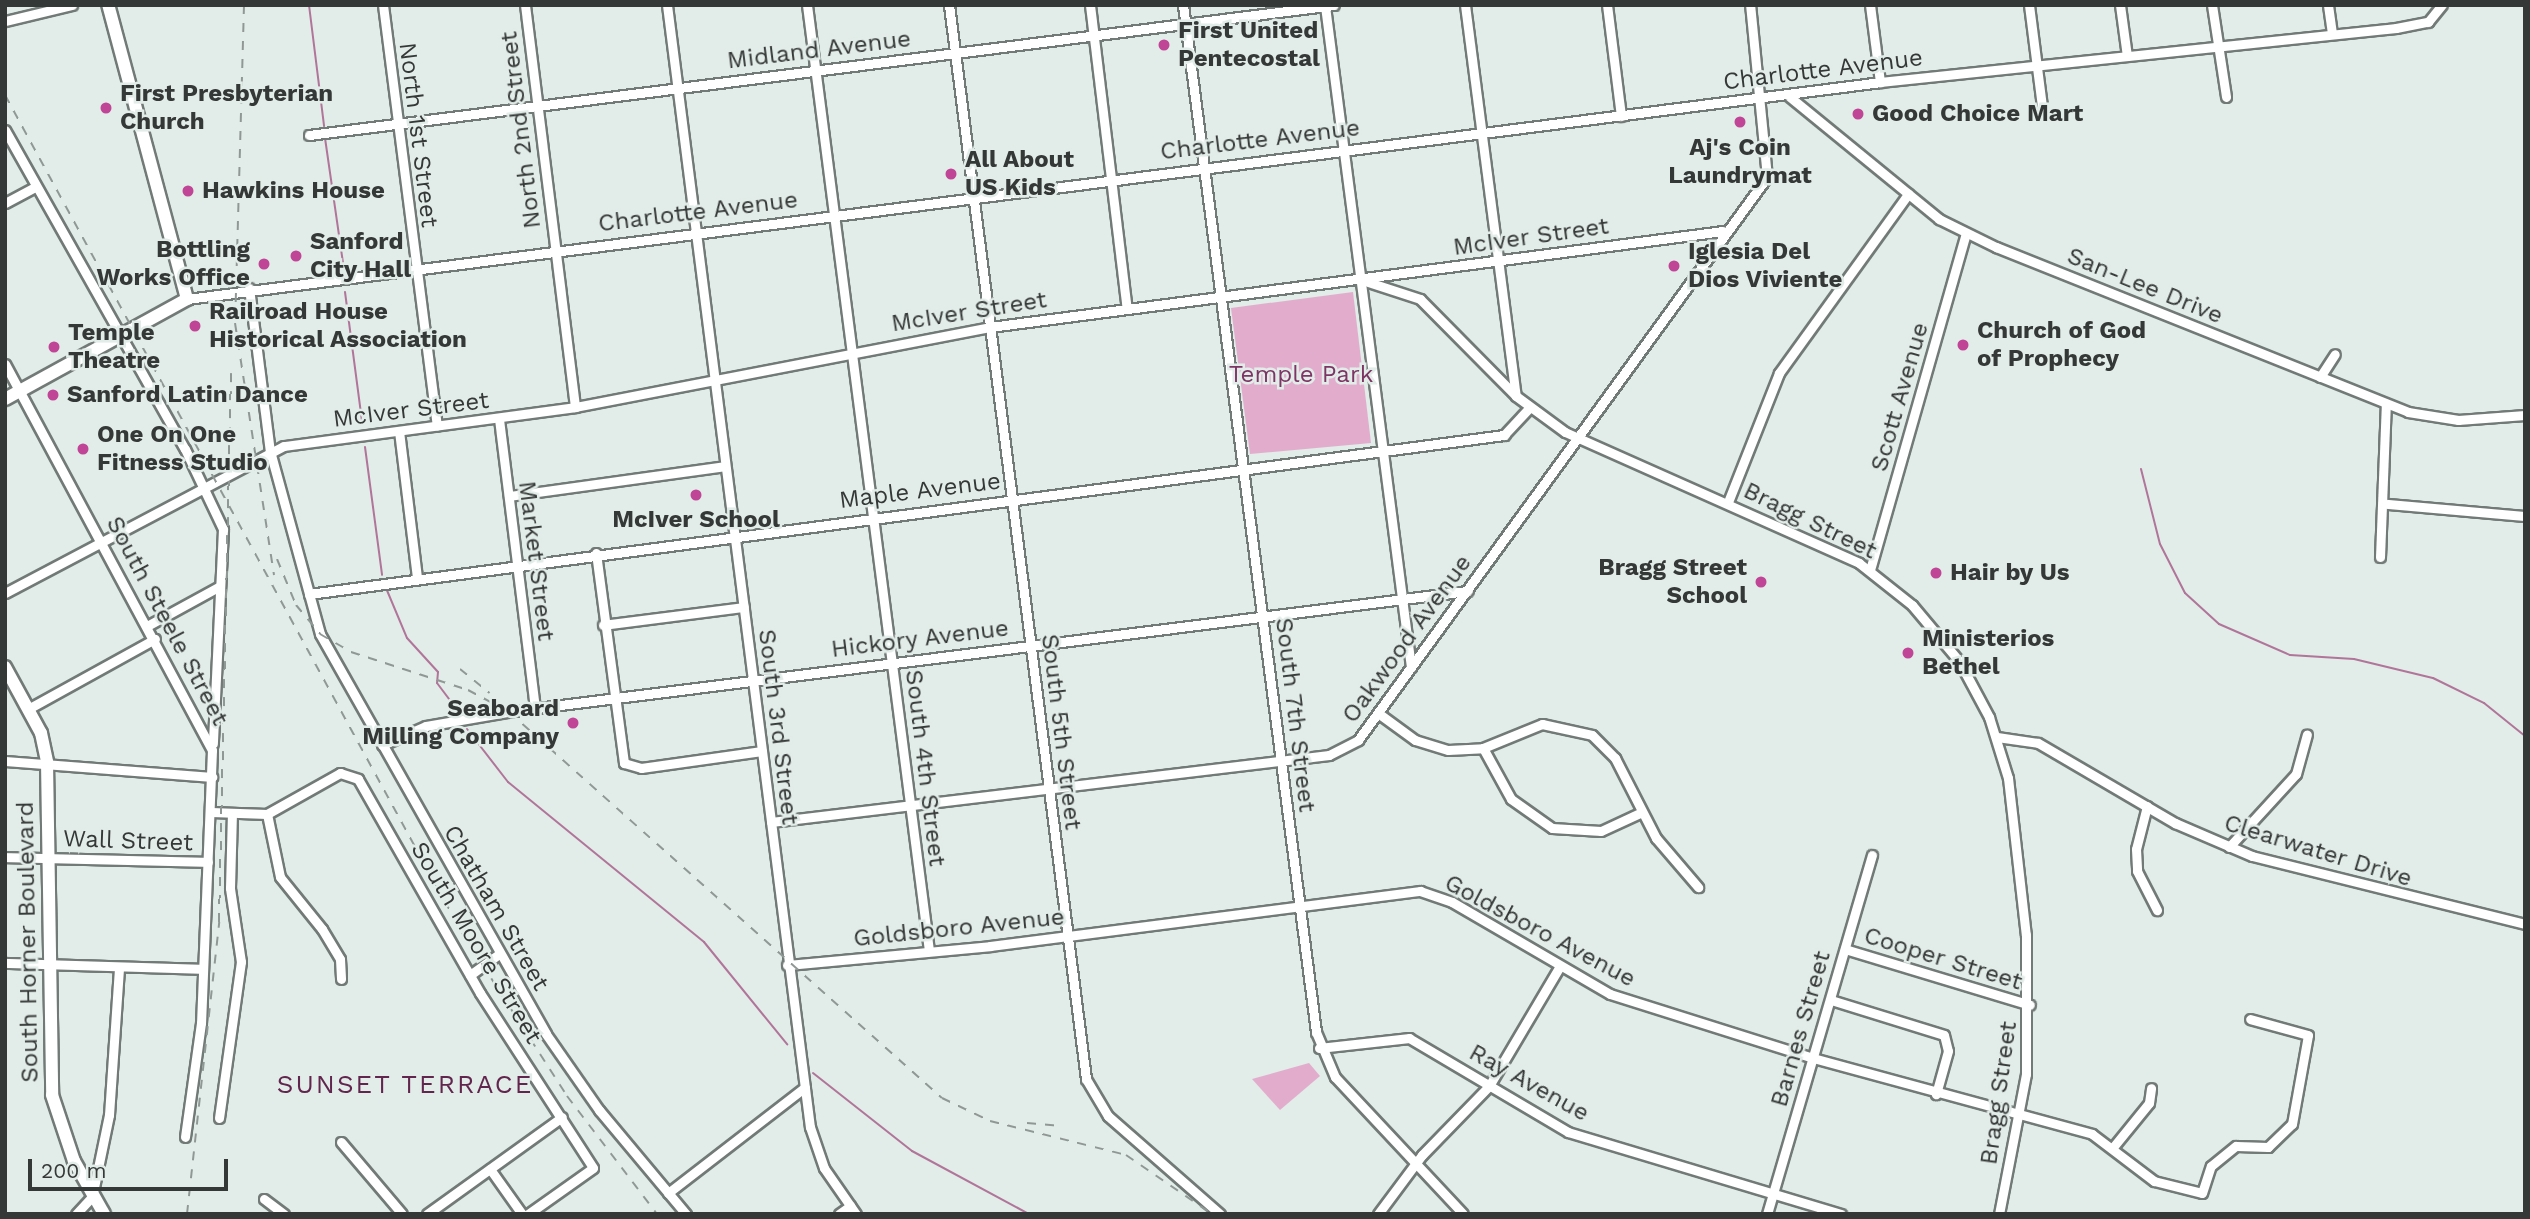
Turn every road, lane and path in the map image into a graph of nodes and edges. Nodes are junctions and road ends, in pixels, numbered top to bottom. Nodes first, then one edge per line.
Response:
1 (72, 5) edge
2 (108, 5) edge
3 (383, 5) edge
4 (525, 5) edge
5 (667, 5) edge
6 (807, 5) edge
7 (949, 5) edge
8 (1090, 5) edge
9 (1184, 5) edge
10 (1465, 5) edge
11 (1607, 5) edge
12 (1750, 5) edge
13 (1870, 5) edge
14 (2029, 5) edge
15 (2120, 5) edge
16 (2212, 5) edge
17 (2328, 5) edge
18 (2442, 5) edge
19 (1329, 6) edge
20 (5, 21) edge
21 (1186, 23) junction
22 (2332, 32) junction
23 (1094, 35) junction
24 (2218, 44) junction
25 (954, 52) junction
26 (2127, 56) junction
27 (2037, 66) junction
28 (816, 70) junction
29 (1880, 82) junction
30 (677, 88) junction
31 (1790, 97) junction
32 (2225, 97) dead end
33 (1762, 99) junction
34 (537, 105) junction
35 (2042, 106) dead end
36 (1621, 116) junction
37 (397, 126) junction
38 (5, 130) edge
39 (1483, 131) junction
40 (309, 135) dead end
41 (1343, 152) junction
42 (1205, 168) junction
43 (1112, 180) junction
44 (35, 187) junction
45 (1908, 194) junction
46 (975, 198) junction
47 (5, 203) edge
48 (834, 215) junction
49 (1723, 231) junction
50 (695, 233) junction
51 (1966, 234) junction
52 (555, 251) junction
53 (1499, 260) junction
54 (416, 269) junction
55 (1361, 281) junction
56 (249, 288) junction
57 (1221, 298) junction
58 (187, 299) junction
59 (1127, 309) junction
60 (989, 327) junction
61 (122, 337) junction
62 (852, 350) junction
63 (2335, 354) dead end
64 (5, 364) edge
65 (2320, 377) junction
66 (714, 378) junction
67 (20, 391) junction
68 (1516, 396) junction
69 (5, 399) edge
70 (2386, 404) junction
71 (575, 407) junction
72 (1530, 408) junction
73 (2525, 415) edge
74 (499, 419) junction
75 (437, 426) junction
76 (399, 431) junction
77 (1578, 439) junction
78 (270, 451) junction
79 (1381, 453) junction
80 (726, 466) junction
81 (1243, 469) junction
82 (205, 485) junction
83 (509, 496) junction
84 (1012, 499) junction
85 (1728, 502) junction
86 (2387, 504) junction
87 (872, 516) junction
88 (2525, 516) edge
89 (734, 535) junction
90 (101, 541) junction
91 (596, 553) junction
92 (2380, 557) dead end
93 (516, 563) junction
94 (1870, 570) junction
95 (417, 577) junction
96 (220, 586) junction
97 (1467, 591) junction
98 (5, 593) edge
99 (309, 596) junction
100 (1402, 597) junction
101 (744, 607) junction
102 (1262, 615) junction
103 (603, 625) junction
104 (147, 626) junction
105 (155, 639) junction
106 (1031, 644) junction
107 (892, 662) junction
108 (5, 667) edge
109 (1411, 667) junction
110 (753, 679) junction
111 (613, 697) junction
112 (535, 708) junction
113 (29, 709) junction
114 (1378, 713) junction
115 (2307, 734) dead end
116 (1997, 737) junction
117 (382, 745) junction
118 (1483, 748) junction
119 (212, 750) junction
120 (762, 751) junction
121 (5, 761) edge
122 (1281, 761) junction
123 (47, 762) junction
124 (212, 777) junction
125 (1049, 788) junction
126 (910, 806) junction
127 (2147, 806) junction
128 (211, 811) junction
129 (1642, 812) junction
130 (232, 813) junction
131 (267, 814) junction
132 (771, 822) junction
133 (2229, 847) junction
134 (1872, 855) dead end
135 (5, 857) edge
136 (47, 858) junction
137 (208, 862) junction
138 (1698, 887) dead end
139 (1300, 905) junction
140 (2157, 910) dead end
141 (2525, 923) edge
142 (1067, 937) junction
143 (1845, 949) junction
144 (929, 951) junction
145 (499, 954) junction
146 (5, 963) edge
147 (47, 964) junction
148 (787, 965) junction
149 (1560, 966) junction
150 (119, 967) junction
151 (203, 969) junction
152 (470, 975) junction
153 (341, 979) dead end
154 (1831, 1000) junction
155 (2030, 1005) junction
156 (2250, 1019) dead end
157 (1319, 1048) junction
158 (1813, 1058) junction
159 (1489, 1086) junction
160 (805, 1087) junction
161 (2151, 1088) dead end
162 (1936, 1094) junction
163 (2019, 1116) junction
164 (562, 1117) junction
165 (219, 1118) dead end
166 (185, 1137) dead end
167 (341, 1142) dead end
168 (2114, 1146) junction
169 (1416, 1164) junction
170 (490, 1169) junction
171 (668, 1193) junction
172 (1773, 1194) junction
173 (92, 1197) junction
174 (264, 1199) dead end
175 (853, 1210) edge
176 (76, 1214) edge
177 (104, 1214) edge
178 (284, 1214) edge
179 (402, 1214) edge
180 (427, 1214) edge
181 (522, 1214) edge
182 (528, 1214) edge
183 (686, 1214) edge
184 (839, 1214) edge
185 (1220, 1214) edge
186 (1378, 1214) edge
187 (1463, 1214) edge
188 (1767, 1214) edge
189 (1841, 1214) edge
190 (1999, 1214) edge

1 - 20 street
2 - 58 main road
3 - 37 street, North 1st Street
4 - 34 street, North 2nd Street
5 - 30 street, South 3rd Street
6 - 28 street, South 4th Street
7 - 25 street, South 5th Street
8 - 23 street
9 - 21 street, South 7th Street
10 - 39 street
11 - 36 street
12 - 33 street, Oakwood Avenue
13 - 29 street
14 - 27 street
15 - 26 street
16 - 24 street
17 - 22 street
18 - 22 street, Charlotte Avenue
19 - 21 street, Midland Avenue
19 - 41 street
21 - 23 street, Midland Avenue
21 - 42 street, South 7th Street
22 - 24 street, Charlotte Avenue
23 - 25 street, Midland Avenue
23 - 43 street
24 - 26 street, Charlotte Avenue
24 - 32 street
25 - 28 street, Midland Avenue
25 - 46 street, South 5th Street
26 - 27 street, Charlotte Avenue
27 - 29 street, Charlotte Avenue
27 - 35 street
28 - 30 street, Midland Avenue
28 - 48 street, South 4th Street
29 - 31 street, Charlotte Avenue
30 - 34 street, Midland Avenue
30 - 50 street, South 3rd Street
31 - 33 street, Charlotte Avenue
31 - 45 street, San-Lee Drive
33 - 36 street, Charlotte Avenue
33 - 49 street, Oakwood Avenue
34 - 37 street, Midland Avenue
34 - 52 street, North 2nd Street
36 - 39 street, Charlotte Avenue
37 - 40 street, Midland Avenue
37 - 54 street, North 1st Street
38 - 44 street
39 - 41 street, Charlotte Avenue
39 - 53 street
41 - 42 street, Charlotte Avenue
41 - 55 street
42 - 43 street, Charlotte Avenue
42 - 57 street, South 7th Street
43 - 46 street, Charlotte Avenue
43 - 59 street
44 - 47 street
44 - 61 street
45 - 51 street, San-Lee Drive
45 - 85 street
46 - 48 street, Charlotte Avenue
46 - 60 street, South 5th Street
48 - 50 street, Charlotte Avenue
48 - 62 street, South 4th Street
49 - 53 street, McIver Street
49 - 77 street, Oakwood Avenue
50 - 52 street, Charlotte Avenue
50 - 66 street, South 3rd Street
51 - 65 street, San-Lee Drive
51 - 94 street, Scott Avenue
52 - 54 street, Charlotte Avenue
52 - 71 street, North 2nd Street
53 - 55 street, McIver Street
53 - 68 street
54 - 56 street, Charlotte Avenue
54 - 75 street, North 1st Street
55 - 57 street, McIver Street
55 - 68 street, Bragg Street
55 - 79 street
56 - 58 street, Charlotte Avenue
56 - 78 street, Chatham Street
57 - 59 street, McIver Street
57 - 81 street, South 7th Street
58 - 61 main road, Charlotte Avenue
59 - 60 street, McIver Street
60 - 62 street, McIver Street
60 - 84 street, South 5th Street
61 - 67 main road, Charlotte Avenue
61 - 82 street
62 - 66 street, McIver Street
62 - 87 street, South 4th Street
63 - 65 street
64 - 67 street, South Steele Street
65 - 70 street, San-Lee Drive
66 - 71 street, McIver Street
66 - 80 street, South 3rd Street
67 - 69 main road, Charlotte Avenue
67 - 90 street, South Steele Street
68 - 72 street, Bragg Street
70 - 73 street, San-Lee Drive
70 - 86 street
71 - 74 street, McIver Street
72 - 77 street, Bragg Street
72 - 79 street, Maple Avenue
74 - 75 street, McIver Street
74 - 83 street, Market Street
75 - 76 street, McIver Street
76 - 78 street, McIver Street
76 - 95 street
77 - 85 street, Bragg Street
77 - 97 street, Oakwood Avenue
78 - 82 street, McIver Street
78 - 99 street, Chatham Street
79 - 81 street, Maple Avenue
79 - 100 street
80 - 83 street
80 - 89 street, South 3rd Street
81 - 84 street, Maple Avenue
81 - 102 street, South 7th Street
82 - 90 street, McIver Street
82 - 96 street
83 - 93 street, Market Street
84 - 87 street, Maple Avenue
84 - 106 street, South 5th Street
85 - 94 street, Bragg Street
86 - 88 street
86 - 92 street
87 - 89 street, Maple Avenue
87 - 107 street, South 4th Street
89 - 91 street, Maple Avenue
89 - 101 street, South 3rd Street
90 - 98 street, McIver Street
90 - 104 street, South Steele Street
91 - 93 street, Maple Avenue
91 - 103 street
93 - 95 street, Maple Avenue
93 - 112 street, Market Street
94 - 116 street, Bragg Street
95 - 99 street, Maple Avenue
96 - 104 street
96 - 119 street
97 - 100 street, Hickory Avenue
97 - 109 street, Oakwood Avenue
99 - 117 street, Chatham Street
100 - 102 street, Hickory Avenue
100 - 109 street
101 - 103 street
101 - 110 street, South 3rd Street
102 - 106 street, Hickory Avenue
102 - 122 street, South 7th Street
103 - 111 street
104 - 105 street, South Steele Street
105 - 113 street
105 - 119 street, South Steele Street
106 - 107 street, Hickory Avenue
106 - 125 street, South 5th Street
107 - 110 street, Hickory Avenue
107 - 126 street, South 4th Street
108 - 113 main road, South Horner Boulevard
109 - 114 street, Oakwood Avenue
110 - 111 street, Hickory Avenue
110 - 120 street, South 3rd Street
111 - 112 street, Hickory Avenue
111 - 120 street
112 - 117 street, Hickory Avenue
113 - 123 main road, South Horner Boulevard
114 - 118 street
114 - 122 street, Oakwood Avenue
115 - 133 street
116 - 127 street, Clearwater Drive
116 - 155 street, Bragg Street
117 - 145 street, Chatham Street
118 - 129 street
118 - 129 street
119 - 124 street, South Steele Street
120 - 132 street, South 3rd Street
121 - 123 street
122 - 125 street, Oakwood Avenue
122 - 139 street, South 7th Street
123 - 124 street
123 - 136 main road, South Horner Boulevard
124 - 128 street, South Steele Street
125 - 126 street, Oakwood Avenue
125 - 142 street, South 5th Street
126 - 132 street, Oakwood Avenue
126 - 144 street, South 4th Street
127 - 133 street, Clearwater Drive
127 - 140 street
128 - 130 street
128 - 137 street, South Steele Street
129 - 138 street
130 - 131 street
130 - 165 street
131 - 152 street, South Moore Street
131 - 153 street
132 - 148 street, South 3rd Street
133 - 141 street, Clearwater Drive
134 - 143 street, Barnes Street
135 - 136 street, Wall Street
136 - 137 street, Wall Street
136 - 147 main road, South Horner Boulevard
137 - 151 street, South Steele Street
139 - 142 street, Goldsboro Avenue
139 - 149 street, Goldsboro Avenue
139 - 157 street, South 7th Street
142 - 144 street, Goldsboro Avenue
142 - 185 street, South 5th Street
143 - 154 street, Barnes Street
143 - 155 street, Cooper Street
144 - 148 street, Goldsboro Avenue
145 - 152 street
145 - 171 street, Chatham Street
146 - 147 street
147 - 150 street
147 - 173 main road, South Horner Boulevard
148 - 160 street, South 3rd Street
149 - 158 street, Goldsboro Avenue
149 - 159 street
150 - 151 street
150 - 173 street
151 - 166 street, South Steele Street
152 - 164 street, South Moore Street
154 - 158 street, Barnes Street
154 - 162 street
155 - 163 street, Bragg Street
156 - 168 street, Goldsboro Avenue
157 - 159 street, Ray Avenue
157 - 169 street, South 7th Street
158 - 162 street, Goldsboro Avenue
158 - 172 street, Barnes Street
159 - 169 street
159 - 172 street, Ray Avenue
160 - 171 street
160 - 175 street, South 3rd Street
161 - 168 street
162 - 163 street, Goldsboro Avenue
163 - 168 street, Goldsboro Avenue
163 - 190 street, Bragg Street
164 - 170 street
164 - 182 street, South Moore Street
167 - 179 street
169 - 186 street
169 - 187 street, South 7th Street
170 - 180 street
170 - 181 street
171 - 183 street, Chatham Street
172 - 188 street, Barnes Street
172 - 189 street, Ray Avenue
173 - 176 street
173 - 177 main road, South Horner Boulevard
174 - 178 street
175 - 184 street

